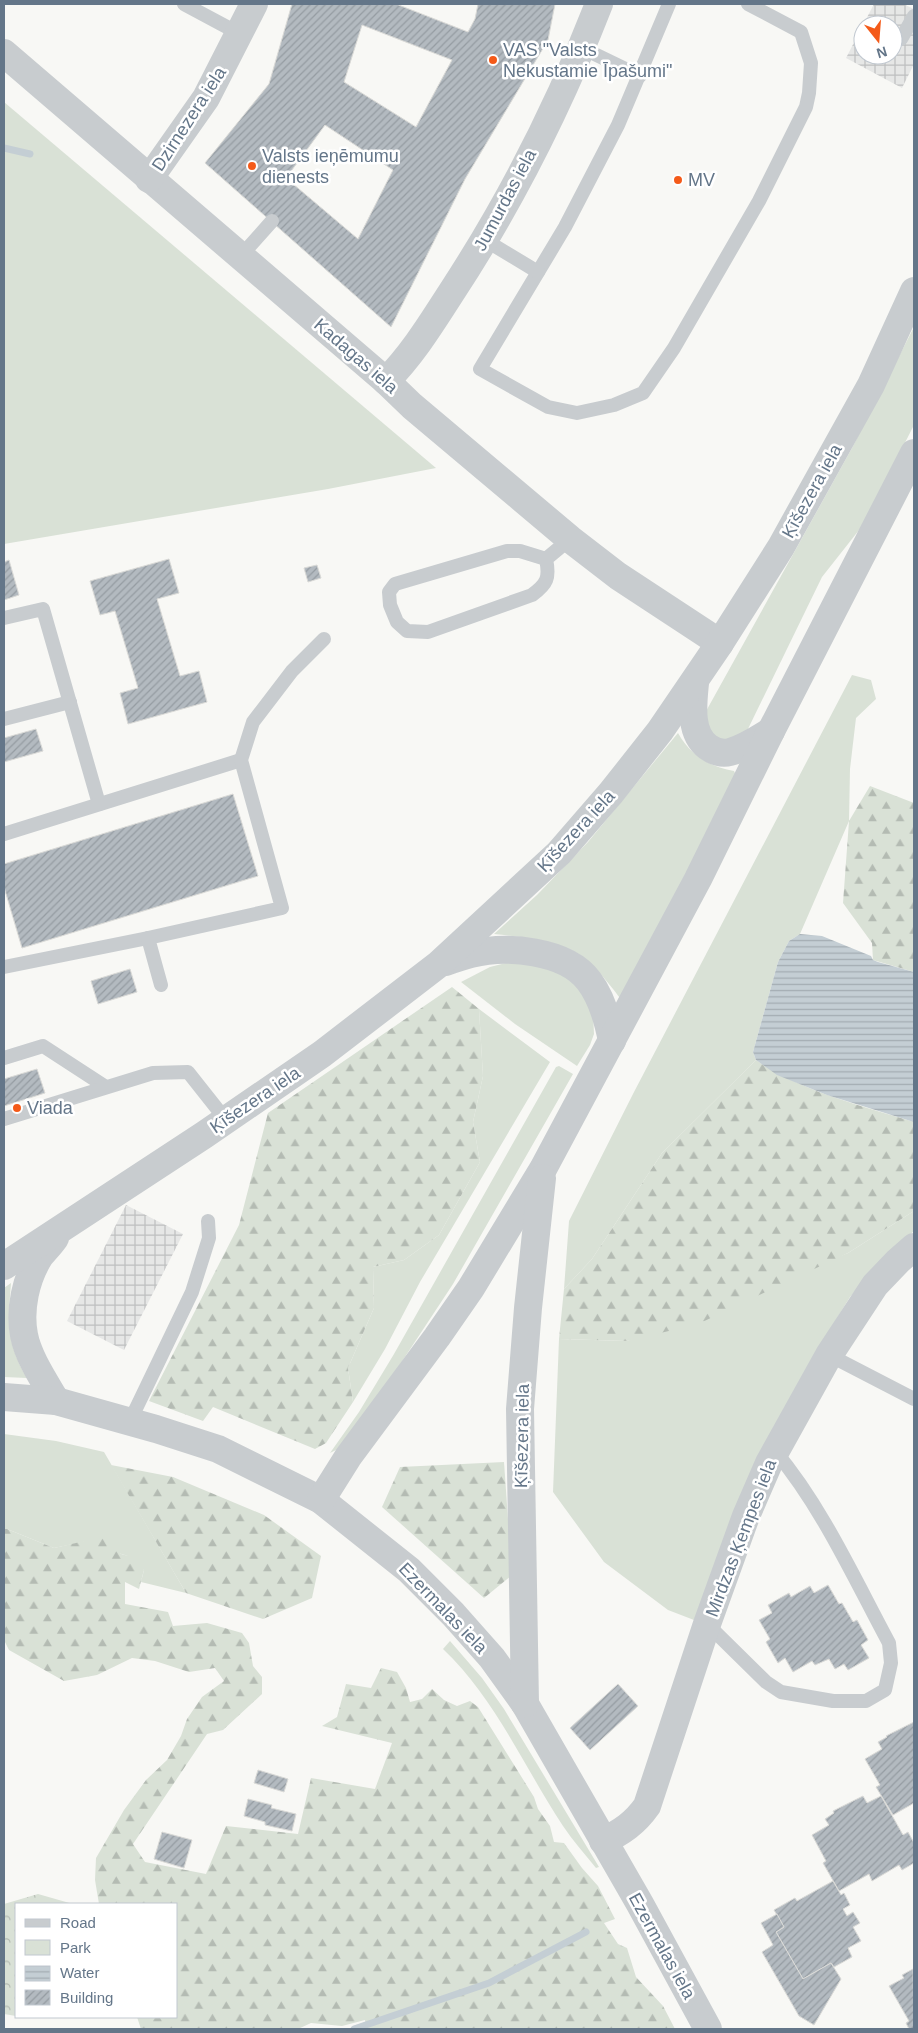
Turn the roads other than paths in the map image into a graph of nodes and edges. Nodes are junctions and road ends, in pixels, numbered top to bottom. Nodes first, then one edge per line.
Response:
1 (184, 4) edge
2 (254, 4) edge
3 (599, 4) edge
4 (669, 4) edge
5 (748, 4) edge
6 (914, 16) edge
7 (240, 34) junction
8 (903, 35) edge
9 (582, 48) junction
10 (4, 53) edge
11 (640, 76) junction
12 (149, 179) junction
13 (272, 222) dead end
14 (485, 240) junction
15 (240, 257) junction
16 (538, 272) junction
17 (914, 291) edge
18 (386, 381) junction
19 (914, 453) edge
20 (570, 539) junction
21 (546, 559) junction
22 (4, 618) edge
23 (324, 639) dead end
24 (720, 643) junction
25 (695, 683) junction
26 (70, 702) junction
27 (4, 719) edge
28 (771, 731) junction
29 (241, 760) junction
30 (99, 804) junction
31 (4, 834) edge
32 (148, 938) junction
33 (439, 964) junction
34 (4, 968) edge
35 (161, 985) dead end
36 (612, 1041) junction
37 (4, 1058) edge
38 (106, 1087) junction
39 (4, 1119) edge
40 (226, 1120) junction
41 (543, 1169) junction
42 (208, 1221) dead end
43 (64, 1228) junction
44 (914, 1247) edge
45 (4, 1266) edge
46 (829, 1355) junction
47 (4, 1397) edge
48 (914, 1399) edge
49 (56, 1401) junction
50 (130, 1421) junction
51 (775, 1451) junction
52 (322, 1500) junction
53 (707, 1624) junction
54 (525, 1704) junction
55 (603, 1841) junction
56 (708, 2029) edge

1 - 7 lane
2 - 7 street, Dzirnezera iela
3 - 9 street, Jumurdas iela
4 - 11 lane
5 - 16 lane
6 - 8 lane
7 - 12 street, Dzirnezera iela
9 - 11 lane
9 - 14 street, Jumurdas iela
10 - 12 street, Kadagas iela
11 - 16 lane
12 - 15 street, Kadagas iela
13 - 15 lane
14 - 16 lane
14 - 18 street, Jumurdas iela
15 - 18 street, Kadagas iela
17 - 24 street, Ķīšezera iela
18 - 20 street, Kadagas iela
19 - 28 street, Ķīšezera iela
20 - 21 lane
20 - 24 street, Kadagas iela
21 - 21 lane
22 - 26 lane
23 - 29 lane
24 - 25 street, Ķīšezera iela
25 - 28 street, Ķīšezera iela
25 - 33 street, Ķīšezera iela
26 - 27 lane
26 - 30 lane
28 - 36 street, Ķīšezera iela
29 - 30 lane
29 - 32 lane
30 - 31 lane
32 - 34 lane
32 - 35 lane
33 - 36 street, Ķīšezera iela
33 - 40 street, Ķīšezera iela
36 - 41 street, Ķīšezera iela
37 - 38 lane
38 - 39 lane
38 - 40 lane
40 - 43 street, Ķīšezera iela
41 - 52 street, Ķīšezera iela
41 - 54 street, Ķīšezera iela
42 - 50 lane
43 - 45 street, Ķīšezera iela
43 - 49 street, Ķīšezera iela
44 - 46 street, Mirdzas Ķempes iela
46 - 48 lane
46 - 51 street, Mirdzas Ķempes iela
47 - 49 street, Ezermalas iela
49 - 50 street, Ezermalas iela
50 - 52 street, Ezermalas iela
51 - 53 street, Mirdzas Ķempes iela
51 - 53 lane
52 - 54 street, Ezermalas iela
53 - 55 street, Mirdzas Ķempes iela
54 - 55 street, Ezermalas iela
55 - 56 street, Ezermalas iela

